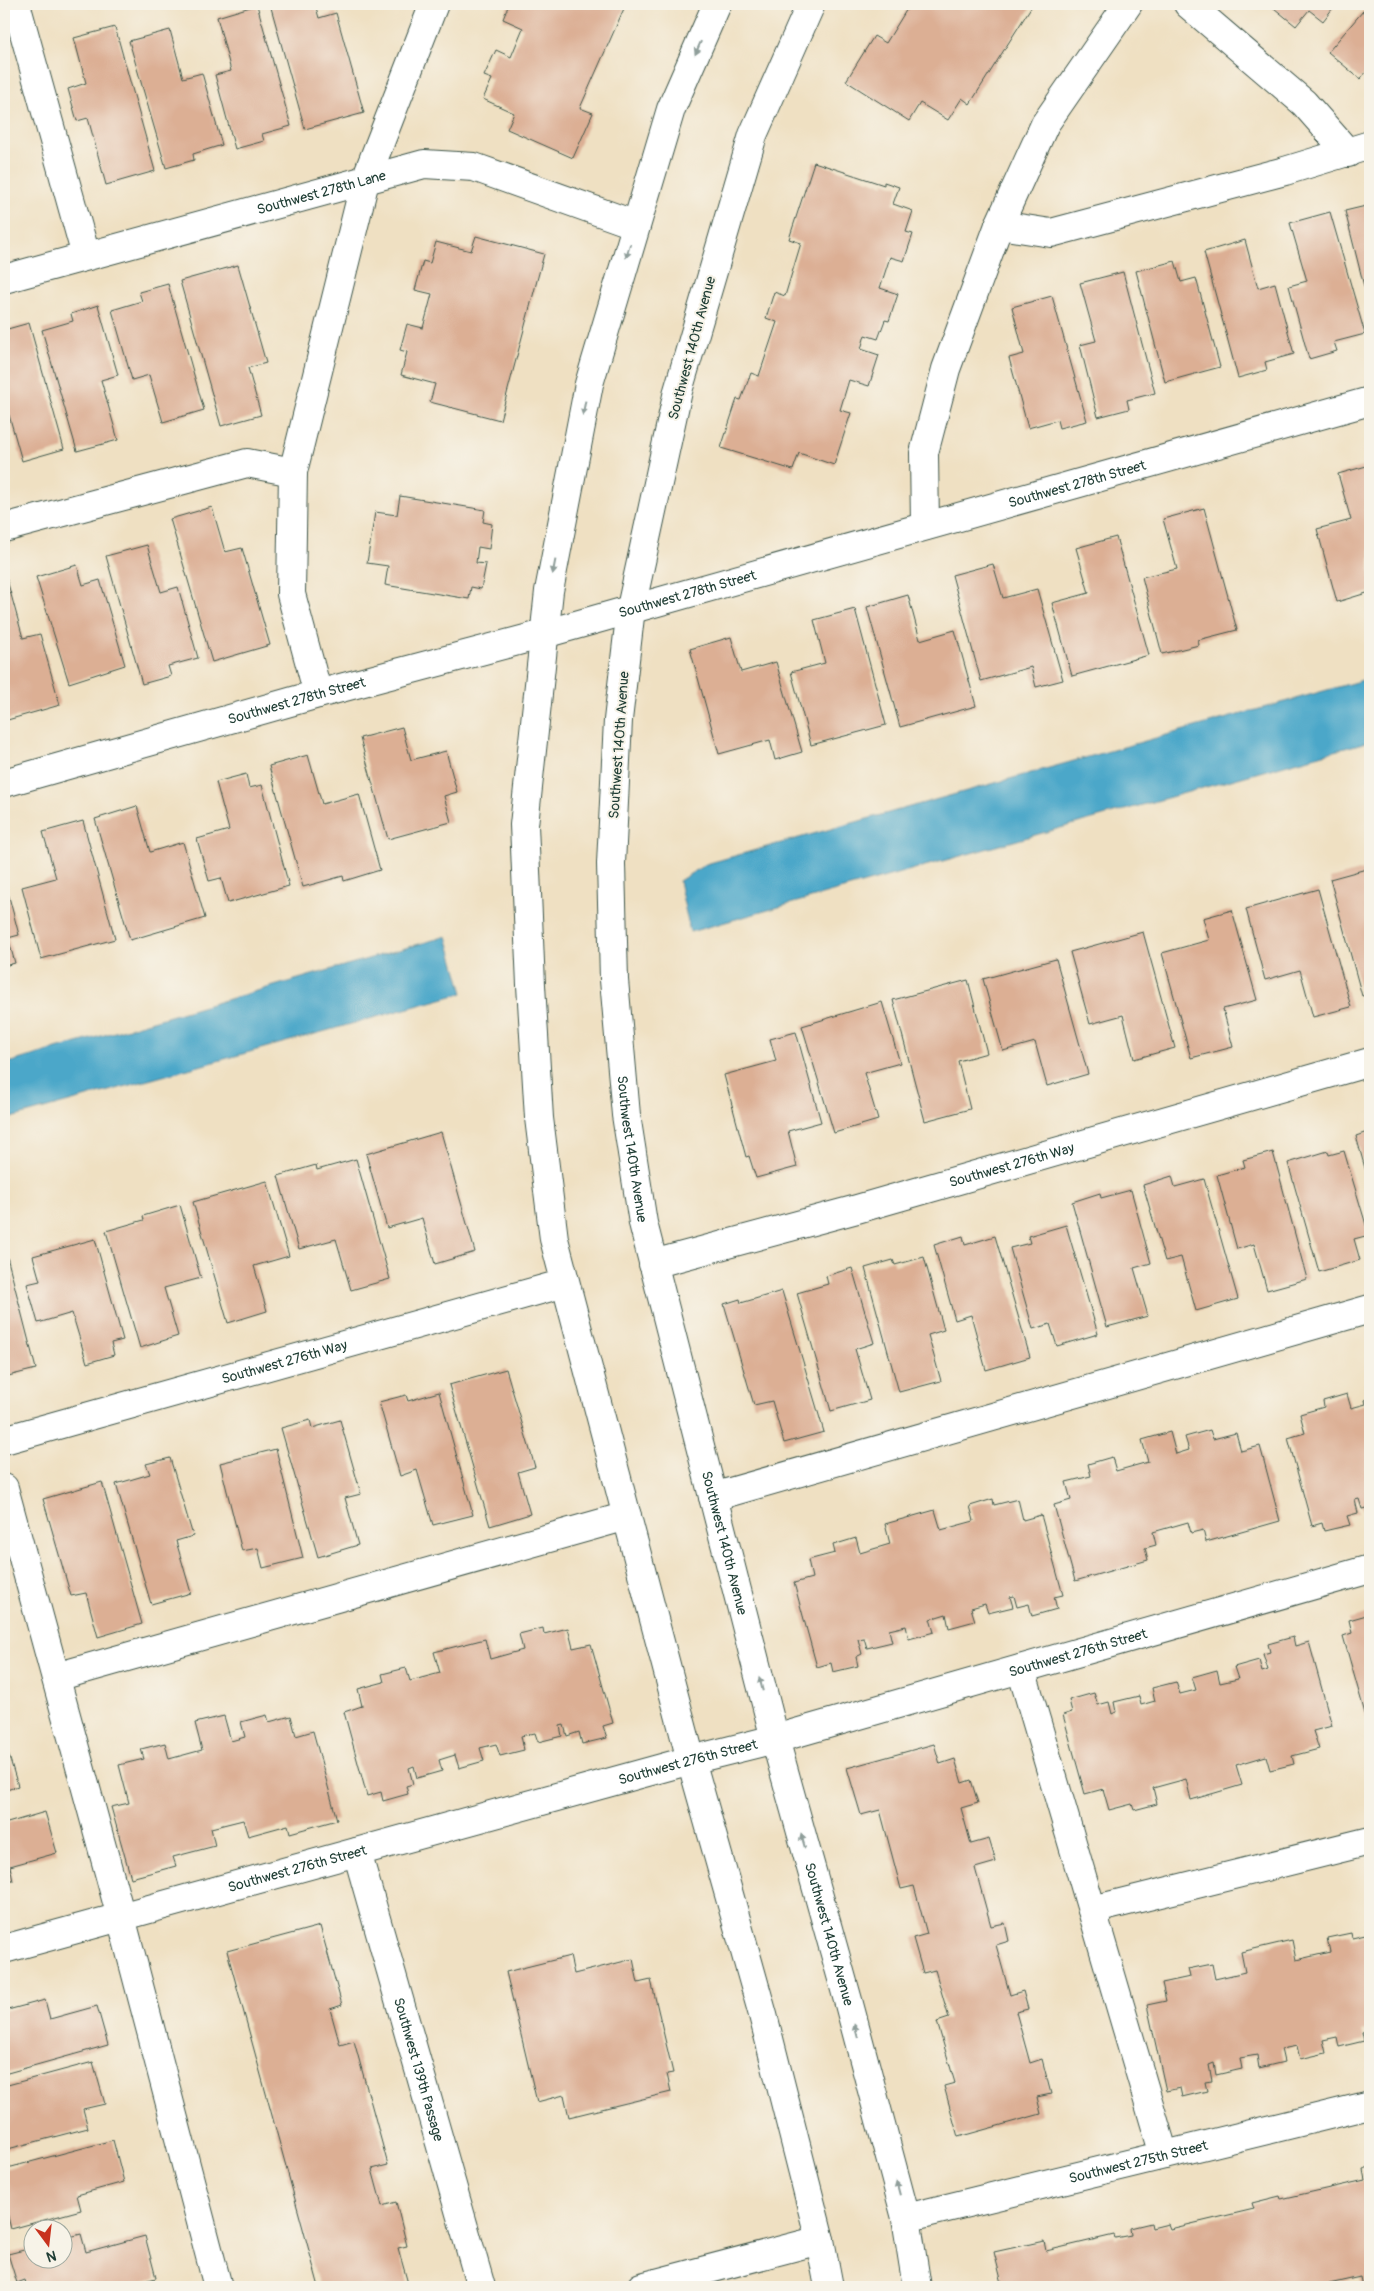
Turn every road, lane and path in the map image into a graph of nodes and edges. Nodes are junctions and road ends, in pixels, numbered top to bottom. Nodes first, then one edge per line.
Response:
1 (434, 4) edge
2 (717, 4) edge
3 (811, 4) edge
4 (1128, 4) edge
5 (1188, 4) edge
6 (24, 5) edge
7 (1359, 149) edge
8 (366, 181) junction
9 (636, 225) junction
10 (999, 225) junction
11 (86, 256) junction
12 (4, 279) edge
13 (1370, 401) edge
14 (293, 472) junction
15 (924, 526) junction
16 (4, 528) edge
17 (631, 608) junction
18 (544, 634) junction
19 (318, 694) junction
20 (4, 783) edge
21 (1370, 1062) edge
22 (653, 1264) junction
23 (565, 1283) junction
24 (1370, 1309) edge
25 (4, 1440) edge
26 (4, 1488) edge
27 (713, 1497) junction
28 (627, 1516) junction
29 (1370, 1569) edge
30 (1021, 1669) junction
31 (56, 1677) junction
32 (775, 1739) junction
33 (691, 1760) junction
34 (1370, 1841) edge
35 (357, 1852) junction
36 (1092, 1910) junction
37 (121, 1917) junction
38 (4, 1949) edge
39 (1370, 2106) edge
40 (1164, 2155) junction
41 (906, 2218) junction
42 (820, 2240) junction
43 (218, 2287) edge
44 (481, 2287) edge
45 (641, 2287) edge
46 (829, 2287) edge
47 (917, 2287) edge

1 - 8 street
2 -> 9 street
3 - 17 street, Southwest 140th Avenue
4 - 10 street
5 - 7 street
6 - 11 street
7 - 10 street
8 - 9 street, Southwest 278th Lane
8 - 11 street, Southwest 278th Lane
8 - 14 street
9 -> 18 street
10 - 15 street
11 - 12 street, Southwest 278th Lane
13 - 15 street, Southwest 278th Street
14 - 16 street
14 - 19 street
15 - 17 street, Southwest 278th Street
17 - 18 street, Southwest 278th Street
17 - 22 street, Southwest 140th Avenue
18 - 19 street, Southwest 278th Street
18 - 23 street
19 - 20 street, Southwest 278th Street
21 - 22 street, Southwest 276th Way
22 - 27 street, Southwest 140th Avenue
23 - 25 street, Southwest 276th Way
23 - 28 street
24 - 27 street
26 - 31 street
32 -> 27 street, Southwest 140th Avenue
28 - 31 street
28 - 33 street
29 - 30 street, Southwest 276th Street
30 - 32 street, Southwest 276th Street
30 - 36 street
31 - 37 street
32 - 33 street, Southwest 276th Street
41 -> 32 street, Southwest 140th Avenue
33 - 35 street, Southwest 276th Street
33 - 42 street
34 - 36 street
35 - 37 street, Southwest 276th Street
35 - 44 street, Southwest 139th Passage
36 - 40 street
37 - 38 street, Southwest 276th Street
37 - 43 street
39 - 40 street, Southwest 275th Street
40 - 41 street, Southwest 275th Street
41 - 47 street, Southwest 140th Avenue
42 - 45 street
42 - 46 street

